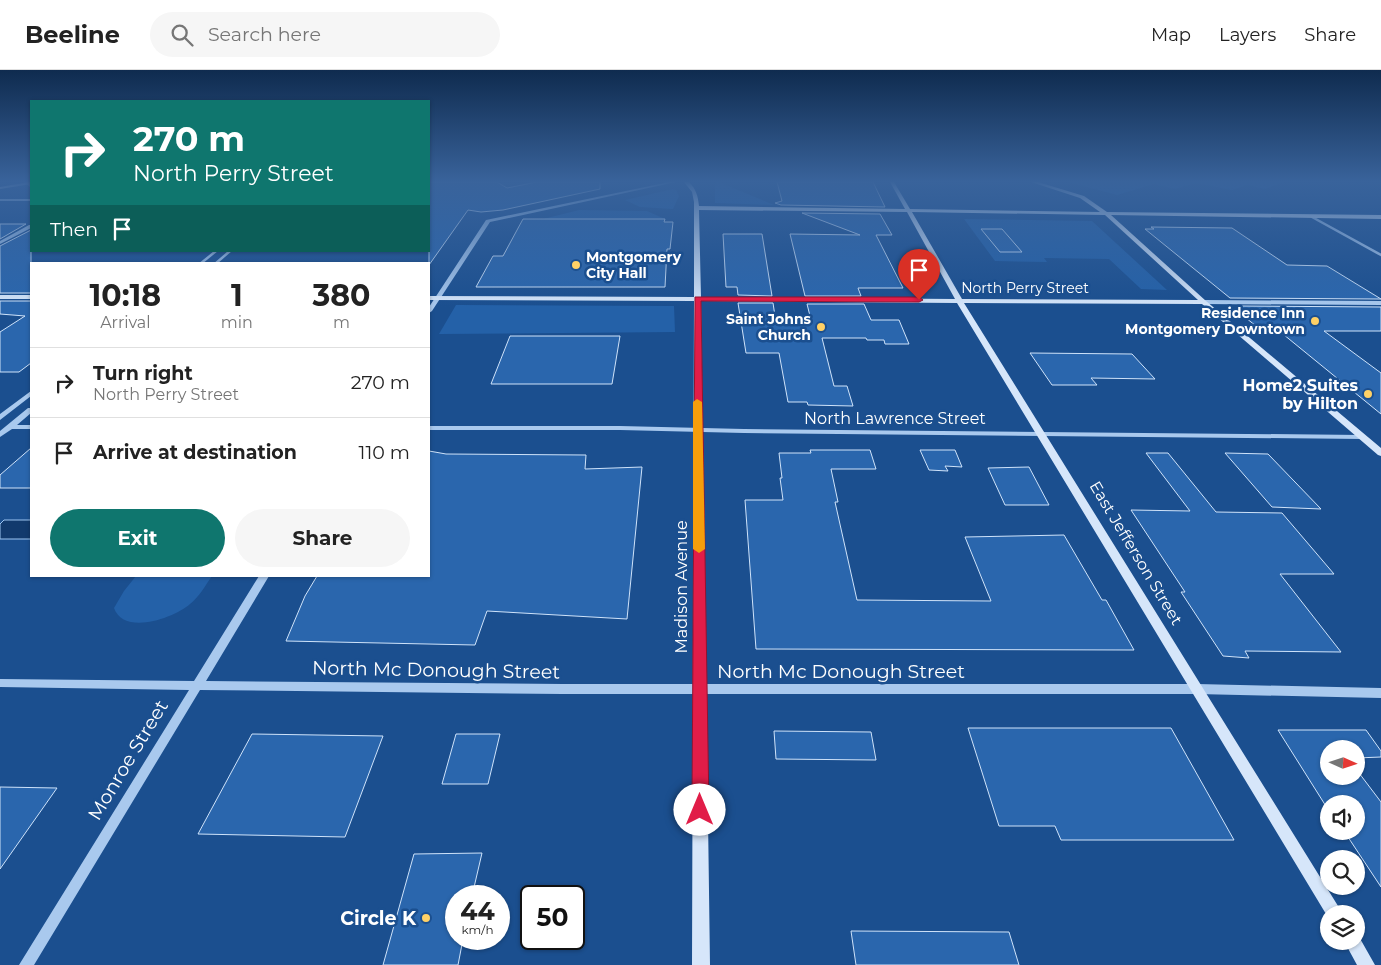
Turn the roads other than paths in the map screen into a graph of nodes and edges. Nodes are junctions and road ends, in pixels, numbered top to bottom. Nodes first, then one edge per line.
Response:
1 (486, 224) edge
2 (697, 224) edge
3 (915, 224) edge
4 (1118, 224) edge
5 (1324, 224) edge
6 (30, 227) edge
7 (0, 243) edge
8 (215, 252) edge
9 (229, 252) edge
10 (1381, 255) edge
11 (202, 262) edge
12 (217, 262) edge
13 (0, 297) edge
14 (30, 297) edge
15 (430, 298) edge
16 (438, 298) junction
17 (697, 299) junction
18 (959, 300) junction
19 (1204, 302) junction
20 (1381, 303) edge
21 (430, 310) edge
22 (30, 394) edge
23 (30, 411) edge
24 (0, 418) edge
25 (0, 427) edge
26 (10, 427) junction
27 (30, 427) edge
28 (430, 428) edge
29 (698, 430) junction
30 (1041, 433) junction
31 (0, 435) edge
32 (1362, 437) junction
33 (1381, 453) edge
34 (263, 577) edge
35 (0, 683) edge
36 (196, 684) junction
37 (699, 688) junction
38 (1197, 689) junction
39 (1381, 692) edge
40 (1329, 905) edge
41 (1357, 950) edge
42 (26, 965) edge
43 (701, 965) edge
44 (1366, 965) edge

1 - 16 street
2 - 17 main road, Madison Avenue
3 - 18 main road, East Jefferson Street
4 - 19 main road
5 - 10 street
6 - 7 street
8 - 11 street
9 - 12 street
13 - 14 main road
15 - 16 main road, North Perry Street
16 - 17 main road, North Perry Street
16 - 21 street
17 - 18 main road, North Perry Street
17 - 29 main road, Madison Avenue
18 - 19 main road, North Perry Street
18 - 30 main road, East Jefferson Street
19 - 20 street, North Perry Street
19 - 32 main road
22 - 24 street
23 - 26 street
25 - 26 street
26 - 27 street
26 - 31 street
28 - 29 street, North Lawrence Street
29 - 30 street, North Lawrence Street
29 - 37 main road, Madison Avenue
30 - 32 street, North Lawrence Street
30 - 38 main road, East Jefferson Street
32 - 33 main road
34 - 36 street, Monroe Street
35 - 36 street, North Mc Donough Street
36 - 37 street, North Mc Donough Street
36 - 42 street, Monroe Street
37 - 38 street, North Mc Donough Street
37 - 43 main road, Madison Avenue
38 - 39 street, North Mc Donough Street
38 - 40 main road, East Jefferson Street
41 - 44 main road

